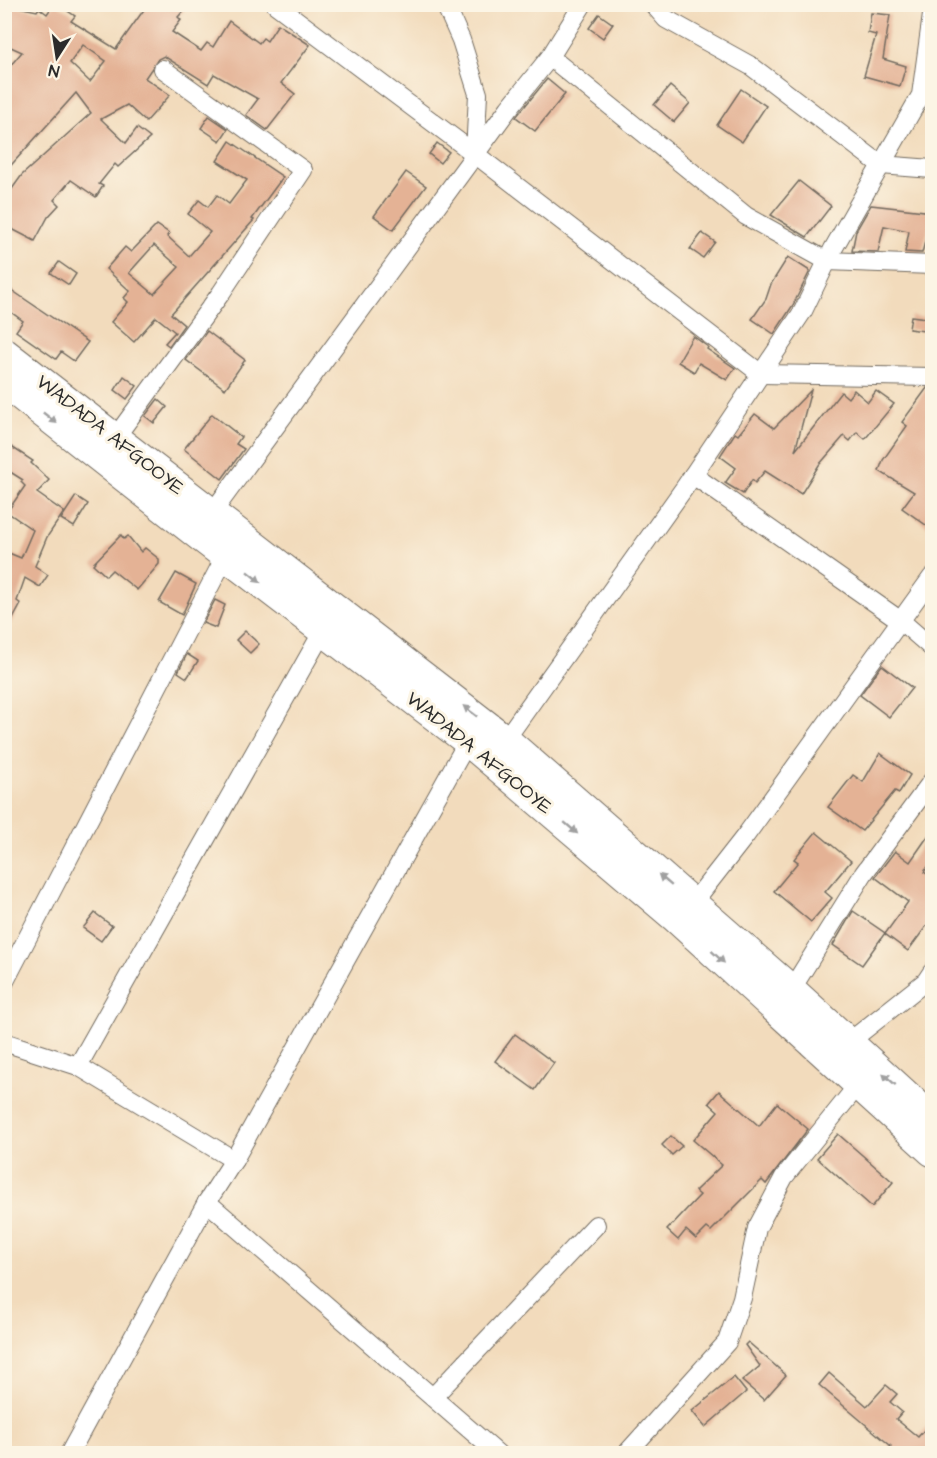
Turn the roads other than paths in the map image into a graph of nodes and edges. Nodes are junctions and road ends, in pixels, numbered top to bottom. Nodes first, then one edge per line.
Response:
1 (274, 4) edge
2 (445, 4) edge
3 (583, 4) edge
4 (653, 4) edge
5 (933, 15) edge
6 (550, 57) junction
7 (163, 69) dead end
8 (475, 154) junction
9 (881, 165) junction
10 (933, 169) edge
11 (827, 261) junction
12 (933, 266) edge
13 (4, 353) edge
14 (761, 374) junction
15 (933, 377) edge
16 (4, 382) edge
17 (115, 438) junction
18 (693, 475) junction
19 (212, 513) junction
20 (226, 555) junction
21 (933, 577) edge
22 (901, 621) junction
23 (323, 631) junction
24 (933, 648) edge
25 (506, 740) junction
26 (468, 741) junction
27 (933, 781) edge
28 (692, 904) junction
29 (930, 976) edge
30 (4, 983) edge
31 (791, 990) junction
32 (4, 1042) edge
33 (849, 1042) junction
34 (78, 1066) junction
35 (858, 1085) junction
36 (933, 1119) edge
37 (933, 1151) edge
38 (234, 1160) junction
39 (207, 1202) junction
40 (596, 1225) dead end
41 (434, 1396) junction
42 (69, 1454) edge
43 (498, 1454) edge
44 (626, 1454) edge

1 - 8 street
2 - 8 street
3 - 6 street
4 - 9 street
5 - 9 street
6 - 8 street
6 - 11 street
7 - 17 street
8 - 14 street
8 - 19 street
9 - 10 street
9 - 11 street
11 - 12 street
11 - 14 street
13 - 17 highway, WADADA AFGOOYE
14 - 15 street
14 - 18 street
16 -> 20 highway, WADADA AFGOOYE
17 - 19 highway, WADADA AFGOOYE
18 - 22 street
18 - 25 street
25 -> 19 highway, WADADA AFGOOYE
20 -> 23 highway, WADADA AFGOOYE
20 - 30 street
21 - 22 street
22 - 24 street
22 - 28 street
23 - 26 highway, WADADA AFGOOYE
23 - 34 street
28 -> 25 highway, WADADA AFGOOYE
26 -> 35 highway, WADADA AFGOOYE
26 - 38 street
27 - 31 street
28 - 31 highway, WADADA AFGOOYE
29 - 33 street
31 - 33 highway, WADADA AFGOOYE
32 - 34 street
36 -> 33 highway, WADADA AFGOOYE
34 - 38 street
35 - 37 highway, WADADA AFGOOYE
35 - 44 street
38 - 39 street
39 - 41 street
39 - 42 street
40 - 41 street
41 - 43 street

